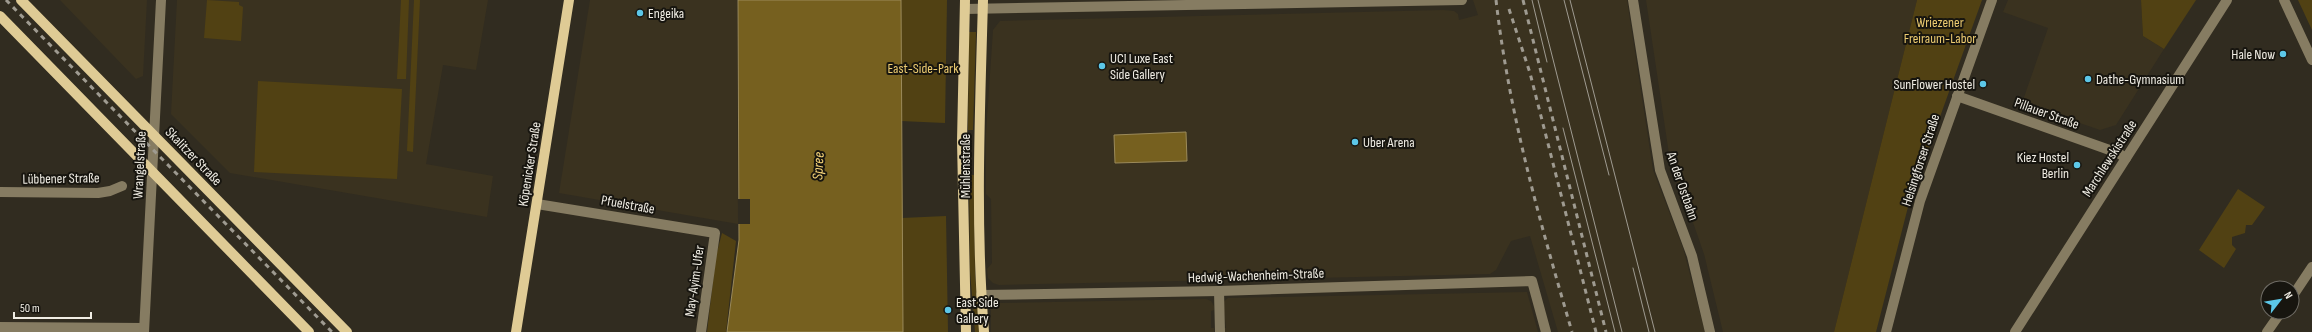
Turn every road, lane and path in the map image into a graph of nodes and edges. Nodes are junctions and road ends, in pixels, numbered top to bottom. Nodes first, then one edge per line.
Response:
1 (21, 0) edge
2 (161, 0) edge
3 (569, 0) edge
4 (1462, 0) edge
5 (1633, 0) edge
6 (1992, 0) edge
7 (2228, 0) edge
8 (2284, 0) edge
9 (1214, 3) edge
10 (965, 5) edge
11 (983, 5) edge
12 (0, 16) edge
13 (2312, 60) edge
14 (1957, 96) junction
15 (155, 136) junction
16 (2126, 158) junction
17 (153, 172) junction
18 (122, 186) dead end
19 (0, 192) edge
20 (537, 204) junction
21 (715, 233) joint
22 (2312, 267) edge
23 (2300, 285) edge
24 (1219, 291) junction
25 (981, 295) junction
26 (2275, 320) edge
27 (0, 327) edge
28 (144, 330) edge
29 (310, 332) edge
30 (347, 332) edge
31 (516, 332) edge
32 (701, 332) edge
33 (966, 332) edge
34 (984, 332) edge
35 (1220, 332) edge
36 (1546, 332) edge
37 (1710, 332) edge
38 (1886, 332) edge
39 (2015, 332) edge
40 (2267, 332) edge

1 - 15 main road, Skalitzer Straße
2 - 15 street, Wrangelstraße
3 - 20 main road, Köpenicker Straße
4 - 9 street
5 - 37 street, An der Ostbahn
6 - 14 street, Helsingforser Straße
7 - 16 street, Marchlewskistraße
8 - 13 street
9 - 11 street
10 - 11 street
10 - 33 main road, Mühlenstraße
11 - 25 main road, Mühlenstraße
12 - 17 main road
14 - 16 street, Pillauer Straße
14 - 38 street, Helsingforser Straße
15 - 17 street, Wrangelstraße
15 - 30 main road, Skalitzer Straße
16 - 39 street, Marchlewskistraße
17 - 28 street, Wrangelstraße
17 - 29 main road
18 - 19 street, Lübbener Straße
20 - 21 street, Pfuelstraße
20 - 31 main road, Köpenicker Straße
21 - 32 street, May-Ayim-Ufer
22 - 23 street
24 - 25 street, Hedwig-Wachenheim-Straße
24 - 35 street
24 - 36 street, Hedwig-Wachenheim-Straße
25 - 34 main road, Mühlenstraße
26 - 40 street
27 - 28 street

